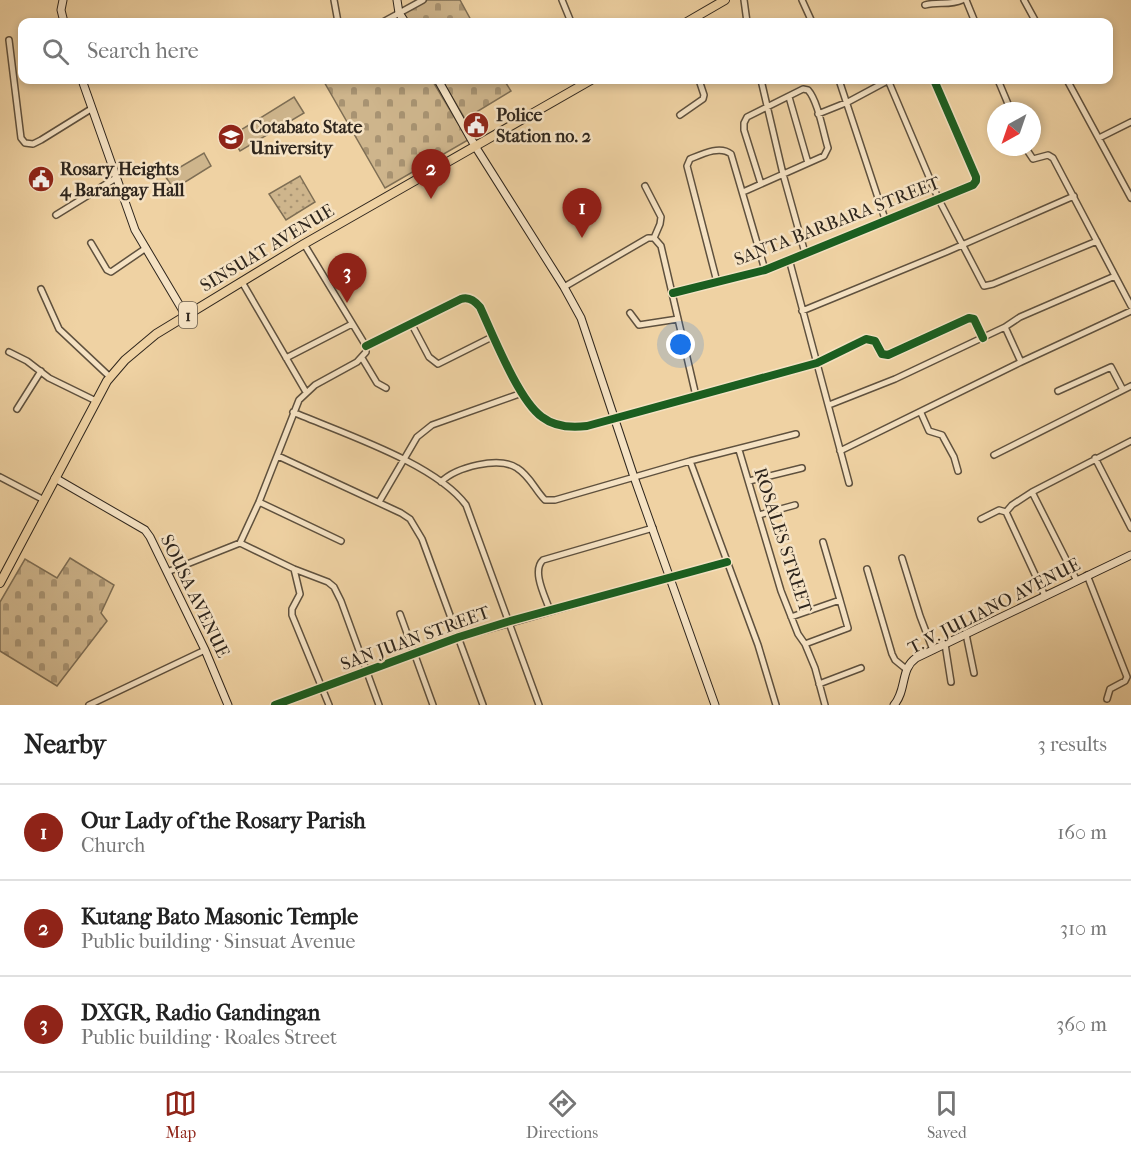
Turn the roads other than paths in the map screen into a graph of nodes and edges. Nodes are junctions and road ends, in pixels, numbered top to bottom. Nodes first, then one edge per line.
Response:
1 (63, 0) edge
2 (334, 0) edge
3 (397, 0) edge
4 (423, 0) edge
5 (571, 0) edge
6 (725, 0) edge
7 (744, 0) edge
8 (802, 0) edge
9 (962, 0) edge
10 (966, 0) edge
11 (1024, 0) edge
12 (562, 2) edge
13 (925, 5) dead end
14 (399, 13) junction
15 (63, 18) edge
16 (337, 18) edge
17 (390, 18) edge
18 (402, 18) edge
19 (569, 18) edge
20 (694, 18) edge
21 (746, 18) edge
22 (810, 18) edge
23 (973, 18) edge
24 (1034, 18) edge
25 (9, 40) dead end
26 (83, 84) edge
27 (440, 84) edge
28 (584, 84) edge
29 (701, 84) edge
30 (761, 84) edge
31 (841, 84) edge
32 (882, 84) edge
33 (891, 84) edge
34 (936, 84) edge
35 (1000, 84) edge
36 (1069, 84) edge
37 (789, 97) junction
38 (848, 102) junction
39 (1007, 102) edge
40 (767, 108) junction
41 (91, 109) junction
42 (818, 114) junction
43 (680, 115) dead end
44 (1131, 122) edge
45 (1099, 138) junction
46 (475, 146) junction
47 (1030, 156) edge
48 (808, 163) junction
49 (783, 174) junction
50 (116, 178) junction
51 (761, 184) junction
52 (645, 186) dead end
53 (743, 192) junction
54 (1074, 196) junction
55 (938, 198) junction
56 (1131, 198) edge
57 (56, 216) dead end
58 (885, 219) junction
59 (654, 238) junction
60 (1097, 241) junction
61 (91, 243) dead end
62 (304, 244) junction
63 (962, 245) junction
64 (146, 248) junction
65 (805, 253) junction
66 (789, 259) junction
67 (765, 270) junction
68 (1115, 276) junction
69 (242, 282) junction
70 (717, 282) junction
71 (564, 287) junction
72 (41, 289) dead end
73 (673, 293) junction
74 (1131, 306) edge
75 (802, 311) junction
76 (1131, 311) edge
77 (630, 313) dead end
78 (186, 316) junction
79 (678, 319) junction
80 (411, 323) junction
81 (352, 324) junction
82 (1005, 327) junction
83 (494, 336) junction
84 (983, 338) junction
85 (9, 352) dead end
86 (365, 352) junction
87 (286, 358) junction
88 (1021, 362) junction
89 (817, 363) junction
90 (41, 372) junction
91 (110, 377) junction
92 (1131, 386) edge
93 (386, 388) dead end
94 (1123, 390) junction
95 (1058, 391) dead end
96 (306, 392) junction
97 (522, 393) junction
98 (696, 396) junction
99 (96, 401) junction
100 (829, 405) junction
101 (17, 409) dead end
102 (293, 412) junction
103 (921, 413) junction
104 (614, 418) junction
105 (796, 434) dead end
106 (1131, 441) edge
107 (739, 450) junction
108 (840, 451) junction
109 (994, 455) dead end
110 (278, 456) junction
111 (1095, 458) junction
112 (404, 459) junction
113 (690, 461) junction
114 (802, 468) dead end
115 (958, 471) dead end
116 (0, 477) edge
117 (634, 477) junction
118 (55, 478) junction
119 (749, 481) junction
120 (441, 482) junction
121 (849, 483) dead end
122 (1032, 492) junction
123 (44, 500) junction
124 (260, 502) junction
125 (379, 502) junction
126 (795, 505) dead end
127 (1006, 512) junction
128 (759, 515) junction
129 (981, 519) dead end
130 (652, 528) junction
131 (1131, 528) edge
132 (341, 541) dead end
133 (823, 542) dead end
134 (240, 543) junction
135 (1131, 555) edge
136 (902, 558) dead end
137 (727, 562) junction
138 (294, 569) junction
139 (867, 569) dead end
140 (167, 572) junction
141 (1087, 575) junction
142 (670, 577) junction
143 (1077, 581) junction
144 (0, 583) edge
145 (1045, 596) junction
146 (840, 600) junction
147 (550, 611) junction
148 (400, 614) dead end
149 (791, 617) junction
150 (507, 622) junction
151 (966, 634) junction
152 (459, 637) junction
153 (805, 644) junction
154 (945, 644) junction
155 (205, 650) junction
156 (933, 650) junction
157 (414, 654) junction
158 (861, 668) dead end
159 (906, 669) junction
160 (366, 672) junction
161 (974, 673) dead end
162 (951, 682) dead end
163 (819, 684) junction
164 (323, 687) junction
165 (1107, 699) dead end
166 (89, 705) edge
167 (228, 705) edge
168 (277, 705) edge
169 (329, 705) edge
170 (379, 705) edge
171 (433, 705) edge
172 (483, 705) edge
173 (539, 705) edge
174 (715, 705) edge
175 (776, 705) edge
176 (825, 705) edge
177 (894, 705) edge

1 - 15 main road
2 - 16 street
3 - 14 main road
4 - 14 street
5 - 12 street
6 - 20 main road
7 - 21 street
8 - 22 street
9 - 13 street
10 - 23 street
11 - 24 street
12 - 19 street
14 - 17 street
14 - 18 main road
25 - 41 street
26 - 41 main road
27 - 46 main road
28 - 46 main road, SINSUAT AVENUE / 1
29 - 43 street
30 - 40 street
31 - 38 street
32 - 38 street
33 - 55 street
34 - 55 street, SANTA BARBARA STREET
35 - 39 street
36 - 45 street
37 - 40 street
37 - 42 street
37 - 48 street
38 - 42 street
38 - 58 street
40 - 49 street
40 - 51 street
41 - 50 main road
42 - 48 street
44 - 45 street
45 - 56 street
46 - 62 main road, SINSUAT AVENUE / 1
46 - 71 main road
47 - 54 street
48 - 49 street
49 - 51 street
49 - 65 street
50 - 57 street
50 - 64 main road
51 - 53 street
52 - 59 street
53 - 67 street
53 - 70 street
54 - 60 street
54 - 63 street
55 - 58 street, SANTA BARBARA STREET
55 - 63 street
58 - 65 street, SANTA BARBARA STREET
59 - 71 street
59 - 73 street
60 - 63 street
60 - 68 street
61 - 64 street
62 - 69 main road, SINSUAT AVENUE / 1
62 - 81 street
63 - 75 street
64 - 78 main road
65 - 66 street, SANTA BARBARA STREET
66 - 67 street, SANTA BARBARA STREET
66 - 75 street
67 - 70 street, SANTA BARBARA STREET
68 - 74 street
68 - 82 street
69 - 78 main road, SINSUAT AVENUE / 1
69 - 87 street
70 - 73 street, SANTA BARBARA STREET
71 - 104 main road
72 - 91 street
73 - 79 street
75 - 89 street
76 - 88 street
77 - 79 street
78 - 91 main road, SINSUAT AVENUE / 1
79 - 98 street
80 - 83 street
80 - 83 street
80 - 86 street
81 - 86 street
81 - 87 street
82 - 84 street
82 - 88 street
83 - 97 street
84 - 89 street
84 - 100 street
85 - 90 street
86 - 93 street
86 - 96 street
87 - 96 street
88 - 103 street
89 - 98 street
89 - 100 street
90 - 99 street
90 - 101 street
91 - 99 main road, SINSUAT AVENUE / 1
92 - 94 street
94 - 95 street
94 - 109 street
96 - 102 street
97 - 104 street
97 - 112 street
98 - 104 street
99 - 118 main road, SINSUAT AVENUE / 1
100 - 108 street
102 - 110 street
102 - 112 street
103 - 108 street
103 - 115 street
104 - 117 main road
105 - 107 street
106 - 111 street
107 - 113 street
107 - 119 street, ROSALES STREET
108 - 121 street
110 - 124 street
110 - 125 street
111 - 122 street
111 - 131 street
112 - 120 street
112 - 125 street
113 - 117 street
113 - 137 street
114 - 119 street
116 - 123 street
117 - 120 street
117 - 130 main road
118 - 123 main road, SINSUAT AVENUE / 1
118 - 140 main road, SOUSA AVENUE
119 - 128 street, ROSALES STREET
120 - 150 street
122 - 127 street
122 - 143 street
123 - 144 main road, SINSUAT AVENUE / 1
124 - 132 street
124 - 134 street
125 - 152 street
126 - 128 street
127 - 129 street
127 - 145 street
128 - 149 street, ROSALES STREET
130 - 142 main road
130 - 147 street
133 - 146 street
134 - 138 street
134 - 140 street
135 - 141 main road, T. V. JULIANO AVENUE
136 - 156 street
137 - 142 street
137 - 175 street
138 - 160 street
138 - 164 street
139 - 159 street
140 - 155 main road, SOUSA AVENUE
141 - 143 main road, T. V. JULIANO AVENUE
141 - 165 street
142 - 147 main road, SAN JUAN STREET
142 - 174 main road
143 - 145 main road, T. V. JULIANO AVENUE
145 - 151 main road, T. V. JULIANO AVENUE
146 - 149 street
146 - 153 street
147 - 150 main road, SAN JUAN STREET
148 - 157 street
149 - 153 street, ROSALES STREET
150 - 152 main road, SAN JUAN STREET
150 - 173 street
151 - 154 main road, T. V. JULIANO AVENUE
151 - 161 street
152 - 157 main road, SAN JUAN STREET
152 - 172 street
153 - 163 street, ROSALES STREET
154 - 156 main road, T. V. JULIANO AVENUE
154 - 162 street
155 - 166 street
155 - 167 main road, SOUSA AVENUE
156 - 159 main road, T. V. JULIANO AVENUE
157 - 160 main road, SAN JUAN STREET
157 - 171 street
158 - 163 street
159 - 177 main road, T. V. JULIANO AVENUE
160 - 164 main road, SAN JUAN STREET
160 - 170 street
163 - 176 street, ROSALES STREET
164 - 168 main road, SAN JUAN STREET
164 - 169 street

